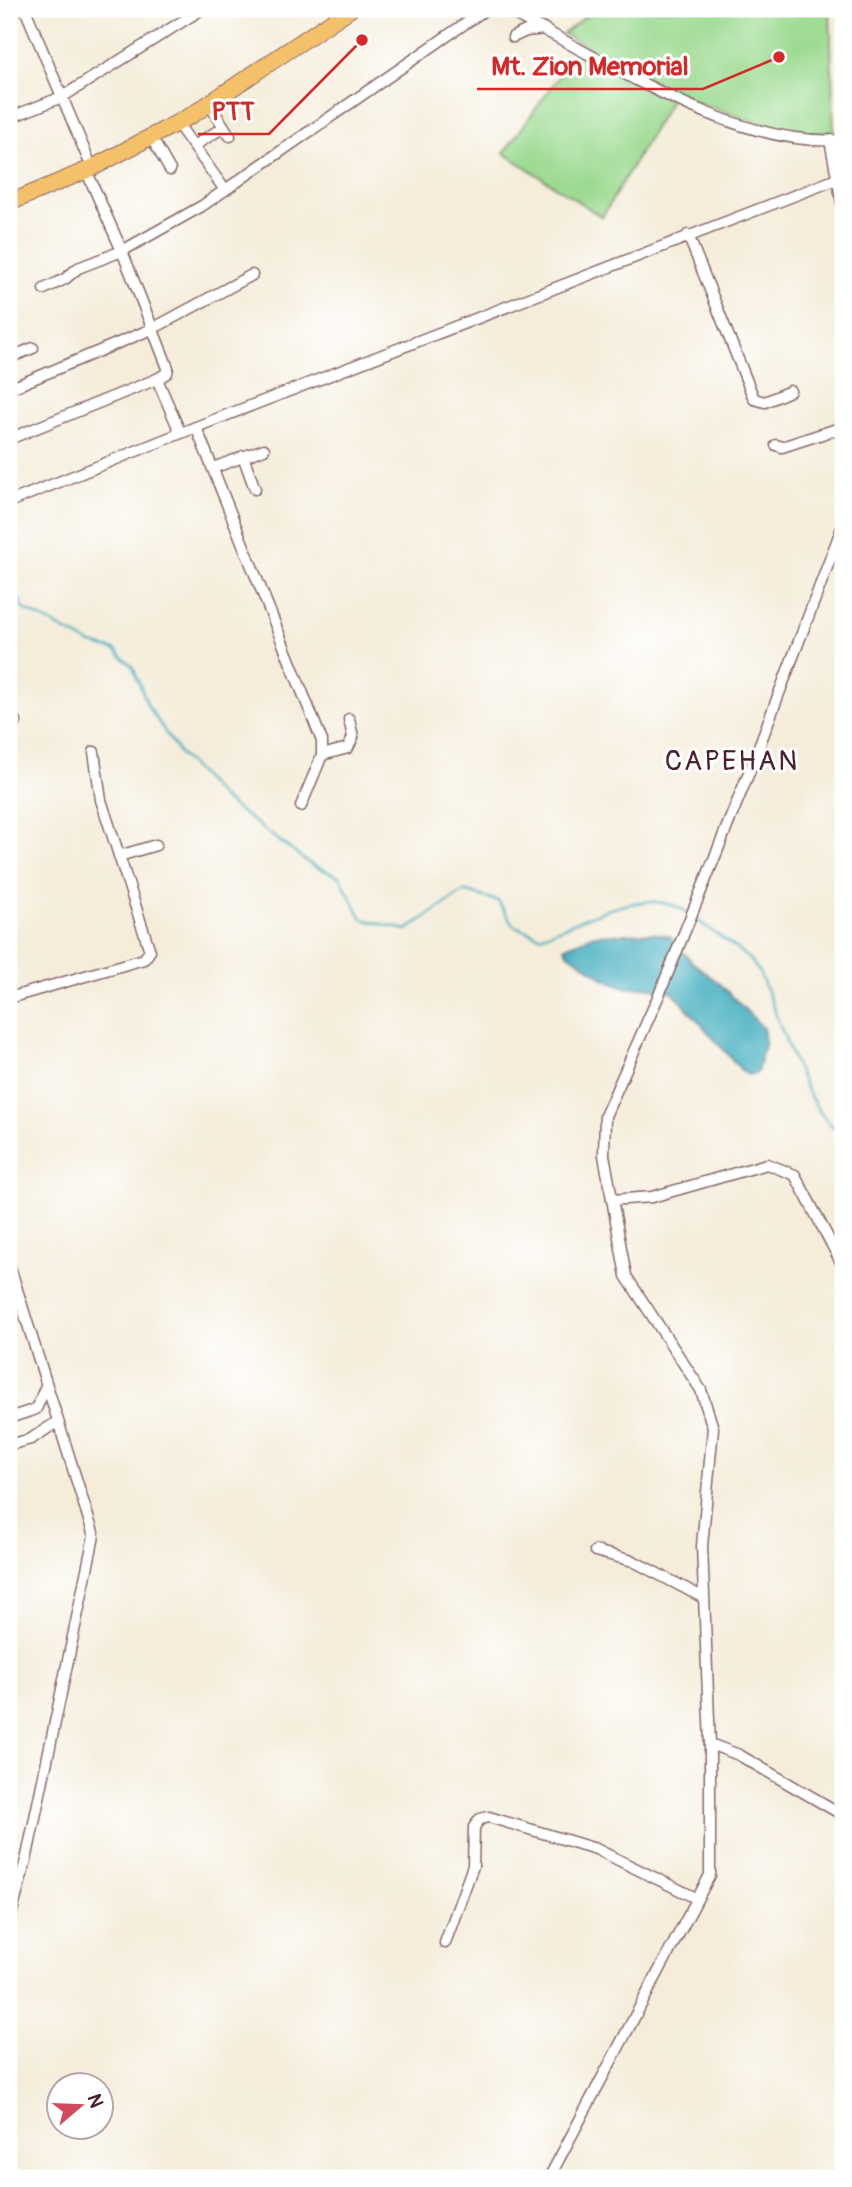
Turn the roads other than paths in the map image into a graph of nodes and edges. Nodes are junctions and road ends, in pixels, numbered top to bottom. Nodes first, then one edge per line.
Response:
1 (25, 9) edge
2 (202, 9) edge
3 (350, 9) edge
4 (486, 9) edge
5 (504, 9) edge
6 (545, 29) junction
7 (513, 37) dead end
8 (62, 97) junction
9 (209, 104) junction
10 (9, 118) edge
11 (177, 123) junction
12 (151, 137) junction
13 (830, 140) junction
14 (843, 140) edge
15 (195, 145) junction
16 (89, 169) junction
17 (170, 170) dead end
18 (837, 179) junction
19 (225, 190) junction
20 (9, 203) edge
21 (843, 208) edge
22 (688, 235) junction
23 (122, 251) junction
24 (252, 275) dead end
25 (44, 289) dead end
26 (154, 328) junction
27 (33, 348) dead end
28 (9, 358) edge
29 (157, 379) junction
30 (9, 389) edge
31 (790, 391) dead end
32 (196, 426) junction
33 (843, 427) edge
34 (180, 432) junction
35 (9, 439) edge
36 (776, 445) dead end
37 (264, 449) dead end
38 (243, 456) junction
39 (213, 468) junction
40 (255, 489) dead end
41 (9, 502) edge
42 (843, 525) edge
43 (349, 719) dead end
44 (94, 752) dead end
45 (322, 755) junction
46 (301, 806) dead end
47 (156, 845) dead end
48 (120, 856) junction
49 (9, 998) edge
50 (612, 1200) junction
51 (9, 1264) edge
52 (843, 1266) edge
53 (46, 1388) junction
54 (36, 1409) junction
55 (53, 1410) junction
56 (9, 1418) edge
57 (57, 1422) junction
58 (9, 1445) edge
59 (595, 1551) dead end
60 (702, 1597) junction
61 (710, 1744) junction
62 (843, 1815) edge
63 (696, 1898) junction
64 (9, 1923) edge
65 (445, 1943) dead end
66 (549, 2178) edge

1 - 8 street
2 - 8 street
3 - 9 highway
4 - 19 street
5 - 6 street
6 - 7 street
6 - 13 street
8 - 10 street
8 - 16 street
9 - 11 highway
9 - 15 street
11 - 12 highway
11 - 15 street
12 - 16 highway
12 - 17 street
13 - 14 street
13 - 18 street
15 - 19 street
16 - 20 highway
16 - 23 street
18 - 21 street
18 - 22 street
19 - 23 street
22 - 31 street
22 - 32 street
23 - 25 street
23 - 26 street
24 - 26 street
26 - 29 street
26 - 30 street
27 - 28 street
29 - 34 street
29 - 35 street
32 - 34 street
32 - 39 street
33 - 36 street
34 - 41 street
37 - 38 street
38 - 39 street
38 - 40 street
39 - 45 street
42 - 50 street
43 - 45 street
44 - 48 street
45 - 46 street
47 - 48 street
48 - 49 street
50 - 52 street
50 - 60 street
51 - 53 street
53 - 54 street
53 - 55 street
54 - 55 street
54 - 56 street
55 - 57 street
57 - 58 street
57 - 64 street
59 - 60 street
60 - 61 street
61 - 62 street
61 - 63 street
63 - 65 street
63 - 66 street

